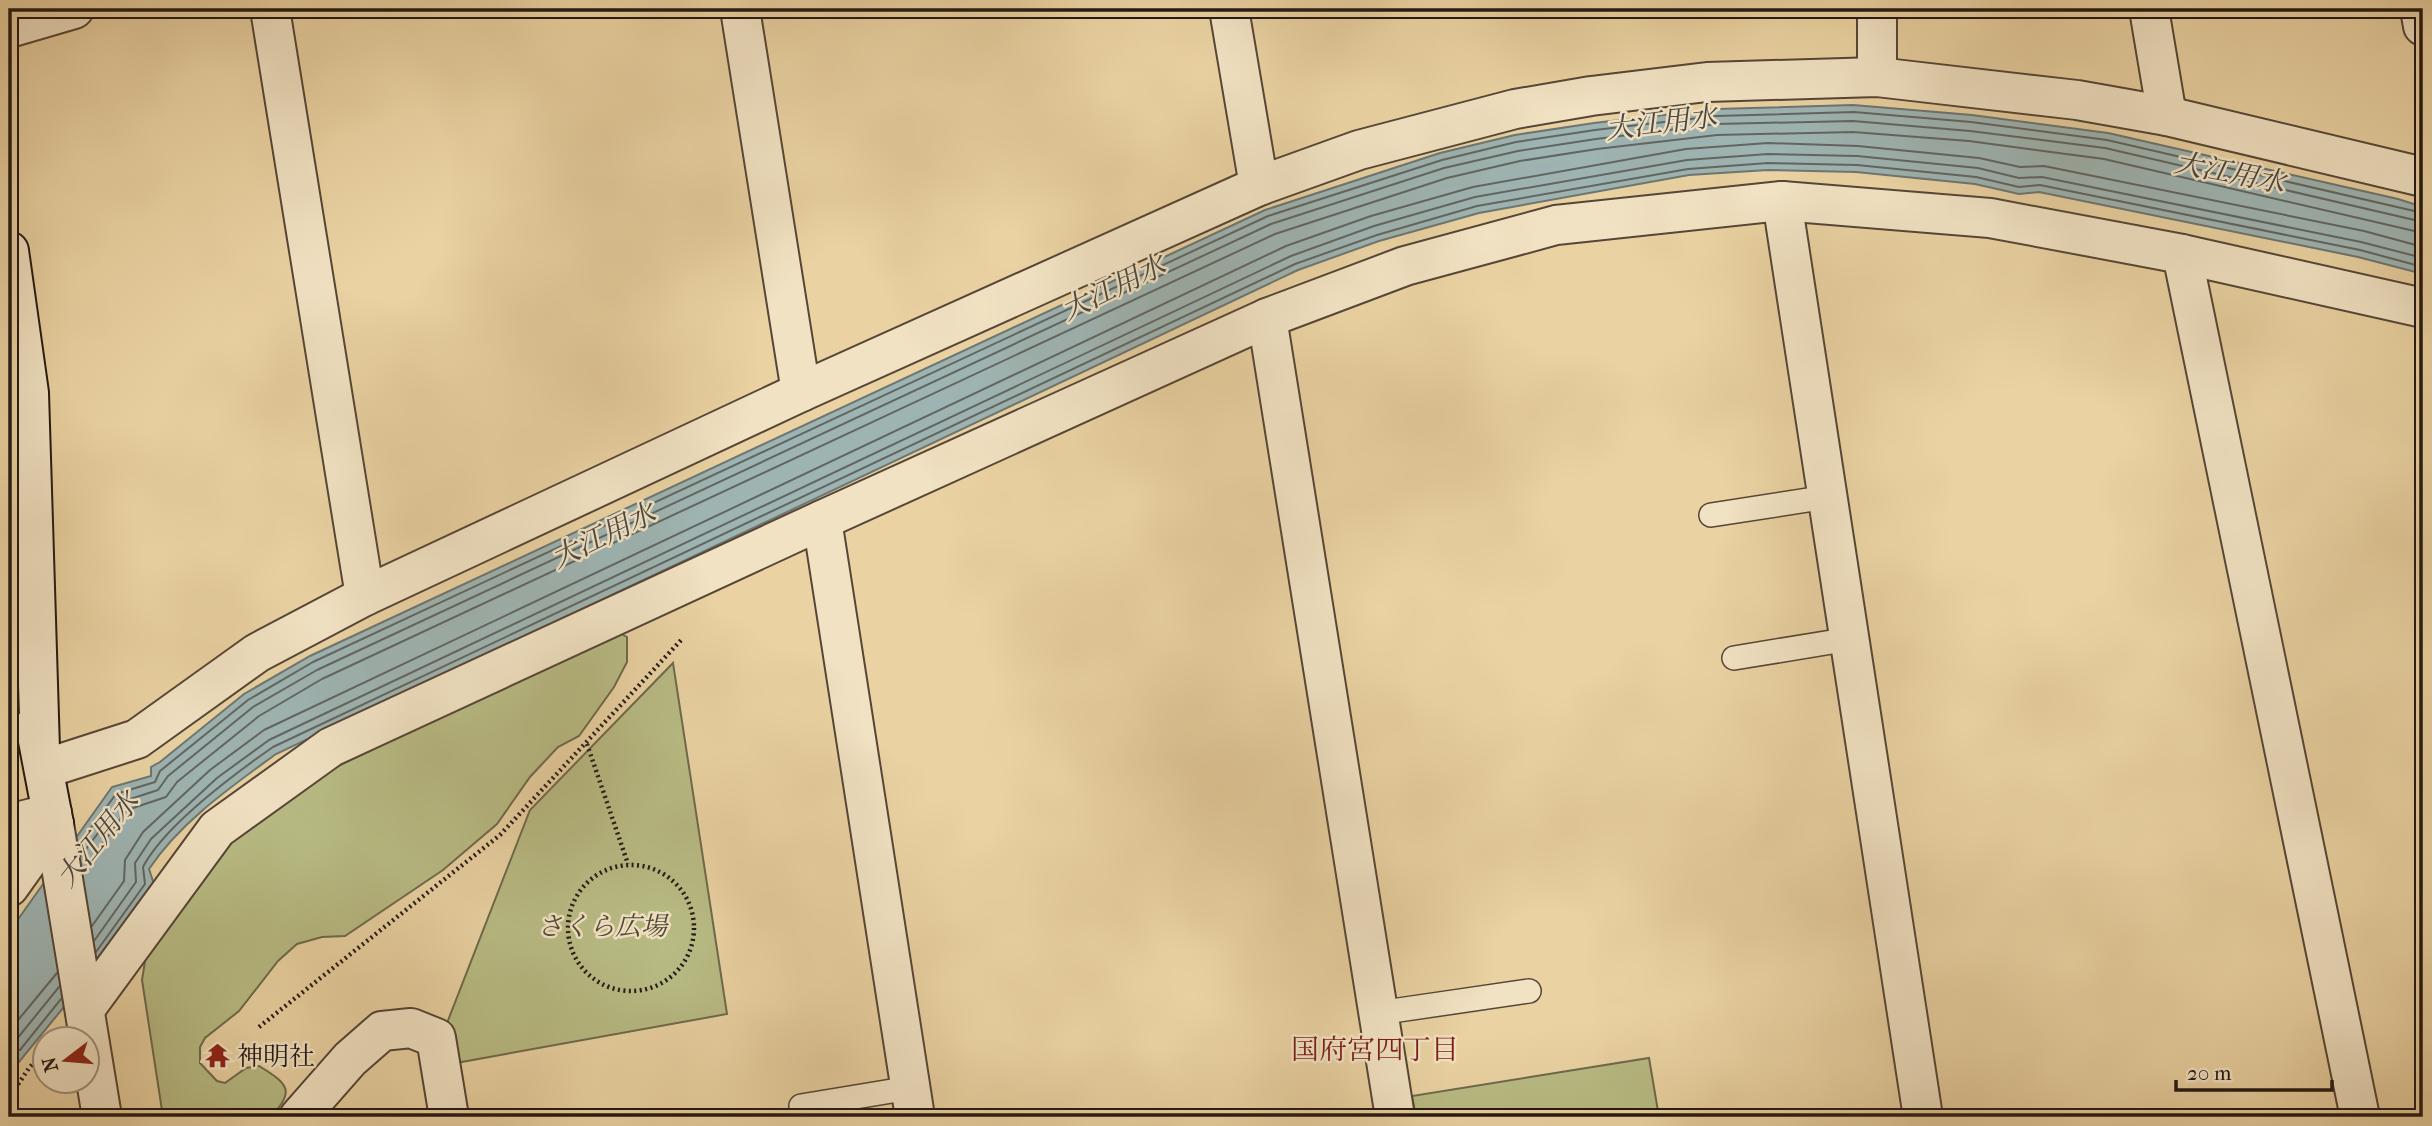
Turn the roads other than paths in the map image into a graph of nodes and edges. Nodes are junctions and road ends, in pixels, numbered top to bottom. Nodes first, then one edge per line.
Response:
1 (74, 9) edge
2 (270, 9) edge
3 (740, 9) edge
4 (1229, 9) edge
5 (1877, 9) edge
6 (2149, 9) edge
7 (2420, 9) edge
8 (2423, 26) edge
9 (9, 28) edge
10 (1877, 77) junction
11 (2167, 116) junction
12 (2423, 177) edge
13 (1259, 187) junction
14 (1782, 201) junction
15 (9, 251) edge
16 (2182, 254) junction
17 (2423, 309) edge
18 (1267, 318) junction
19 (801, 392) junction
20 (1827, 497) junction
21 (1711, 515) dead end
22 (822, 520) junction
23 (365, 596) junction
24 (9, 611) edge
25 (1850, 639) junction
26 (1734, 658) dead end
27 (42, 759) junction
28 (9, 824) edge
29 (55, 826) junction
30 (9, 887) edge
31 (1529, 991) dead end
32 (84, 1002) junction
33 (1378, 1013) junction
34 (913, 1102) edge
35 (801, 1106) dead end
36 (102, 1117) edge
37 (299, 1117) edge
38 (449, 1117) edge
39 (1395, 1117) edge
40 (1923, 1117) edge
41 (2360, 1117) edge

1 - 9 street
2 - 23 street
3 - 19 street
4 - 13 street
5 - 10 street
6 - 11 street
7 - 8 street
10 - 11 street
10 - 13 street
11 - 12 street
13 - 19 street
14 - 16 street
14 - 18 street
14 - 20 street
15 - 27 street
16 - 17 street
16 - 41 street
18 - 22 street
18 - 33 street
19 - 23 street
20 - 21 lane
20 - 25 street
22 - 32 street
22 - 34 street
23 - 27 street
24 - 27 street
25 - 26 lane
25 - 40 street
27 - 29 street
28 - 29 street
29 - 30 street
29 - 32 street
31 - 33 lane
32 - 36 street
33 - 39 street
34 - 35 lane
37 - 38 street

